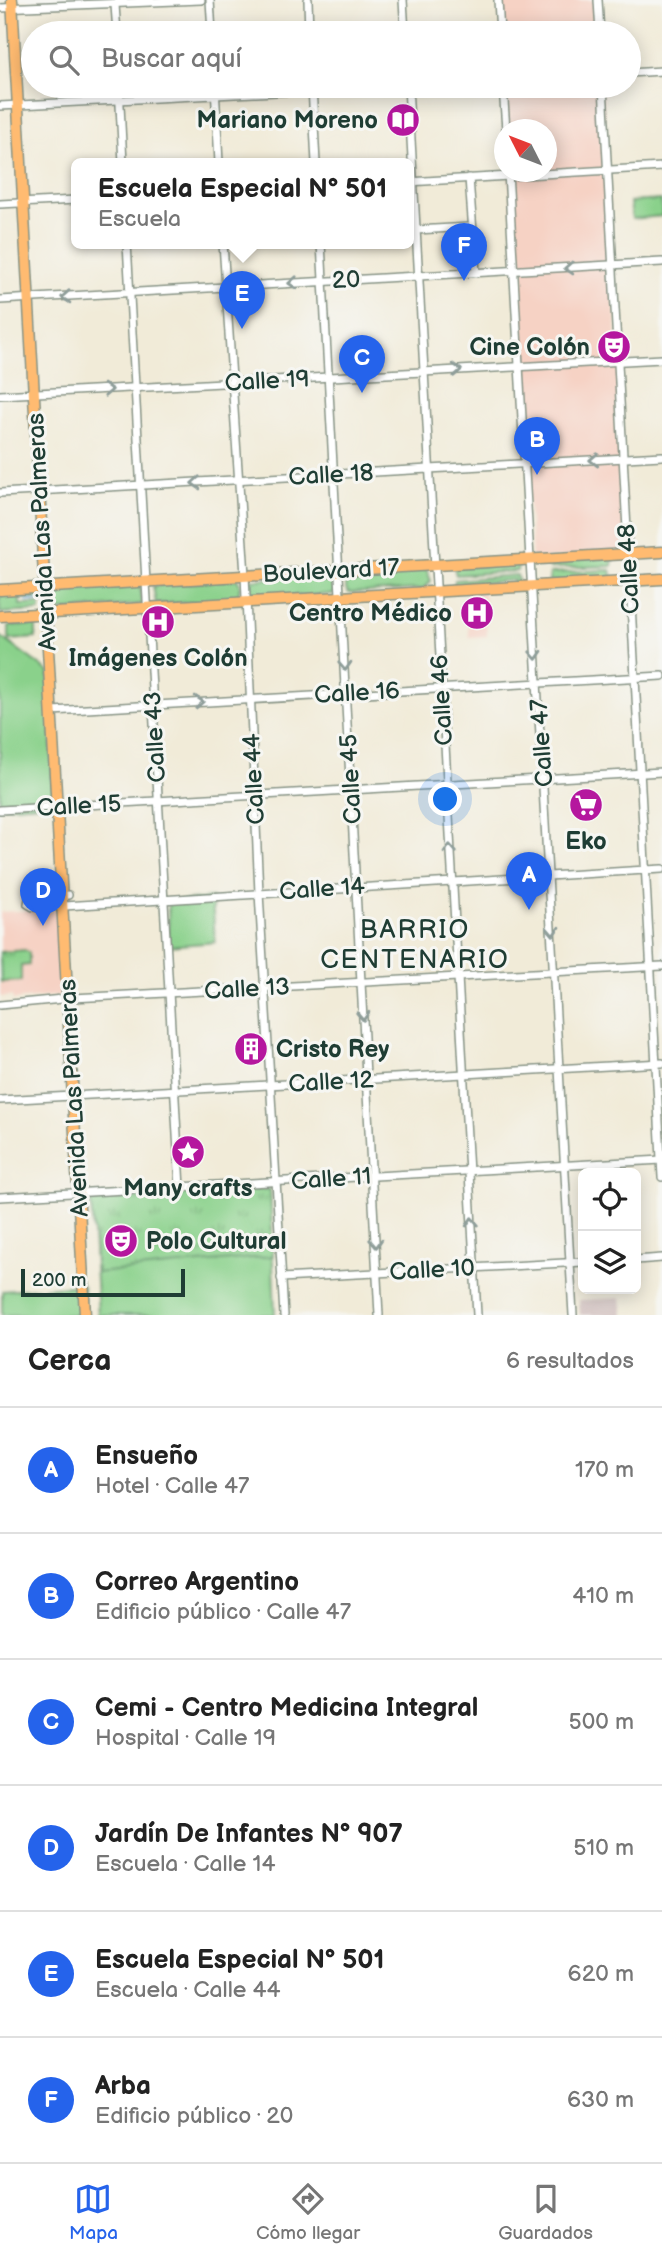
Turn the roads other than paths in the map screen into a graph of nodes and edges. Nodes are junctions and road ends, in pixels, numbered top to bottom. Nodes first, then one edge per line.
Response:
1 (201, 0) edge
2 (210, 0) edge
3 (308, 0) edge
4 (403, 0) edge
5 (498, 0) edge
6 (598, 0) edge
7 (15, 4) edge
8 (115, 5) junction
9 (0, 8) edge
10 (116, 21) edge
11 (211, 21) edge
12 (309, 21) edge
13 (404, 21) edge
14 (499, 21) edge
15 (599, 21) edge
16 (662, 71) edge
17 (641, 72) edge
18 (177, 98) edge
19 (215, 98) edge
20 (313, 98) edge
21 (408, 98) edge
22 (504, 98) edge
23 (604, 98) edge
24 (120, 101) junction
25 (21, 105) junction
26 (0, 106) edge
27 (505, 119) edge
28 (123, 158) edge
29 (219, 158) edge
30 (316, 158) edge
31 (410, 158) edge
32 (662, 167) edge
33 (607, 170) junction
34 (557, 172) edge
35 (494, 175) edge
36 (468, 178) junction
37 (414, 182) edge
38 (509, 182) edge
39 (71, 200) edge
40 (26, 203) junction
41 (0, 204) edge
42 (414, 211) edge
43 (471, 227) junction
44 (416, 230) junction
45 (127, 249) edge
46 (223, 249) edge
47 (321, 249) edge
48 (662, 262) edge
49 (612, 265) junction
50 (514, 271) junction
51 (475, 273) junction
52 (418, 276) junction
53 (323, 281) junction
54 (226, 287) junction
55 (130, 292) junction
56 (32, 298) junction
57 (0, 300) edge
58 (662, 359) edge
59 (618, 361) junction
60 (519, 367) junction
61 (424, 372) junction
62 (329, 377) junction
63 (231, 383) junction
64 (135, 388) junction
65 (37, 394) junction
66 (0, 396) edge
67 (662, 456) edge
68 (623, 458) junction
69 (526, 463) junction
70 (429, 469) junction
71 (334, 475) junction
72 (237, 480) junction
73 (140, 486) junction
74 (42, 491) junction
75 (0, 493) edge
76 (662, 552) edge
77 (628, 554) junction
78 (532, 559) junction
79 (435, 566) junction
80 (340, 569) junction
81 (245, 575) junction
82 (662, 579) edge
83 (148, 580) junction
84 (629, 581) junction
85 (49, 586) junction
86 (533, 587) junction
87 (0, 590) edge
88 (437, 593) junction
89 (342, 598) junction
90 (246, 603) junction
91 (148, 608) junction
92 (50, 613) junction
93 (0, 616) edge
94 (662, 676) edge
95 (635, 678) junction
96 (538, 682) junction
97 (442, 688) junction
98 (347, 694) junction
99 (250, 699) junction
100 (153, 705) junction
101 (55, 711) junction
102 (662, 772) edge
103 (640, 773) junction
104 (544, 780) junction
105 (447, 785) junction
106 (352, 791) junction
107 (255, 795) junction
108 (158, 802) junction
109 (61, 806) junction
110 (0, 810) edge
111 (662, 869) edge
112 (646, 870) junction
113 (550, 876) junction
114 (452, 881) junction
115 (356, 887) junction
116 (259, 893) junction
117 (163, 898) junction
118 (66, 900) junction
119 (662, 965) edge
120 (650, 966) junction
121 (555, 972) junction
122 (458, 978) junction
123 (361, 983) junction
124 (265, 988) junction
125 (168, 994) junction
126 (71, 998) junction
127 (0, 1005) edge
128 (659, 1064) edge
129 (559, 1069) junction
130 (464, 1075) junction
131 (367, 1080) junction
132 (271, 1085) junction
133 (174, 1090) junction
134 (76, 1095) junction
135 (0, 1100) edge
136 (662, 1160) edge
137 (566, 1165) junction
138 (468, 1171) junction
139 (372, 1176) junction
140 (662, 1177) edge
141 (276, 1183) junction
142 (180, 1188) junction
143 (81, 1192) junction
144 (0, 1197) edge
145 (662, 1258) edge
146 (641, 1260) edge
147 (578, 1262) edge
148 (571, 1263) junction
149 (475, 1268) junction
150 (377, 1273) junction
151 (281, 1278) junction
152 (85, 1315) edge
153 (91, 1315) edge
154 (284, 1315) edge
155 (379, 1315) edge
156 (477, 1315) edge
157 (573, 1315) edge

1 - 8 street
2 - 11 street
3 - 12 street
4 - 13 street
5 - 14 street
6 - 15 street
7 - 8 street
7 - 9 street
7 - 25 main road, Avenida Las Palmeras
8 - 10 street
16 - 17 street
18 - 24 street
19 - 29 street
20 - 30 street
21 - 31 street, Calle 46
22 - 27 street
23 - 33 street, Calle 48
24 - 25 street
24 - 28 street
25 - 26 street
25 - 40 main road, Avenida Las Palmeras
32 - 33 street
33 - 34 street
33 - 49 street, Calle 48
35 - 36 street
36 - 37 street
36 - 43 street
38 - 50 street, Calle 47
39 - 40 street
40 - 41 street
40 - 56 main road, Avenida Las Palmeras
42 - 44 street, Calle 46
43 - 44 street
43 - 51 street
44 - 52 street, Calle 46
45 - 55 street, Calle 43
46 - 54 street, Calle 44
47 - 53 street, Calle 45
48 - 49 street, 20
49 -> 50 street, 20
49 - 59 street, Calle 48
50 - 51 street, 20
50 - 60 street, Calle 47
51 - 52 street, 20
52 - 53 street, 20
52 - 61 street, Calle 46
53 -> 54 street, 20
53 - 62 street, Calle 45
54 - 55 street, 20
54 - 63 street, Calle 44
55 -> 56 street, 20
55 - 64 street, Calle 43
56 - 57 street, 20
56 - 65 main road, Avenida Las Palmeras
58 - 59 street, Calle 19
59 - 60 street, Calle 19
59 - 68 street, Calle 48
61 -> 60 street, Calle 19
60 - 69 street, Calle 47
61 - 62 street, Calle 19
61 - 70 street, Calle 46
62 - 63 street, Calle 19
62 - 71 street, Calle 45
63 - 64 street, Calle 19
63 - 72 street, Calle 44
65 -> 64 street, Calle 19
64 - 73 street, Calle 43
65 - 66 street, Calle 19
65 - 74 main road, Avenida Las Palmeras
67 - 68 street, Calle 18
68 -> 69 street, Calle 18
68 - 77 street, Calle 48
69 - 70 street, Calle 18
69 - 78 street, Calle 47
70 - 71 street, Calle 18
70 - 79 street, Calle 46
71 - 72 street, Calle 18
71 - 80 street, Calle 45
72 -> 73 street, Calle 18
72 - 81 street, Calle 44
73 - 74 street, Calle 18
73 - 83 street, Calle 43
74 - 75 street, Calle 18
74 - 85 main road, Avenida Las Palmeras
76 - 77 main road, Boulevard 17
77 - 78 main road, Boulevard 17
77 - 84 street, Calle 48
78 - 79 main road, Boulevard 17
78 - 86 street, Calle 47
79 - 80 main road, Boulevard 17
79 - 88 street, Calle 46
80 - 81 main road, Boulevard 17
80 - 89 street, Calle 45
81 - 83 main road, Boulevard 17
81 - 90 street, Calle 44
82 - 84 main road, Boulevard 17
83 - 85 main road, Boulevard 17
83 - 91 street, Calle 43
84 - 86 main road, Boulevard 17
84 - 95 street, Calle 48
85 - 87 main road, Boulevard 17
85 - 92 main road, Avenida Las Palmeras
86 - 88 main road, Boulevard 17
86 -> 96 street, Calle 47
88 - 89 main road, Boulevard 17
88 - 97 street, Calle 46
89 - 90 main road, Boulevard 17
89 -> 98 street, Calle 45
90 - 91 main road, Boulevard 17
90 - 99 street, Calle 44
91 - 92 main road, Boulevard 17
91 - 100 street, Calle 43
92 - 93 main road, Boulevard 17
92 - 101 main road, Avenida Las Palmeras
94 - 95 street, Calle 16
95 - 96 street, Calle 16
95 - 103 street, Calle 48
96 - 97 street, Calle 16
96 - 104 street, Calle 47
97 - 98 street, Calle 16
97 - 105 street, Calle 46
98 - 99 street, Calle 16
98 - 106 street, Calle 45
100 -> 99 street, Calle 16
99 - 107 street, Calle 44
100 - 101 street, Calle 16
100 - 108 street, Calle 43
101 - 109 main road, Avenida Las Palmeras
102 - 103 street, Calle 15
103 - 104 street, Calle 15
103 - 112 street, Calle 48
104 - 105 street, Calle 15
104 - 113 street, Calle 47
105 - 106 street, Calle 15
114 -> 105 street, Calle 46
106 - 107 street, Calle 15
106 - 115 street, Calle 45
107 - 108 street, Calle 15
107 - 116 street, Calle 44
108 - 109 street, Calle 15
108 - 117 street, Calle 43
109 - 110 street, Calle 15
109 - 118 main road, Avenida Las Palmeras
111 - 112 street, Calle 14
112 - 113 street, Calle 14
112 - 120 street, Calle 48
113 - 114 street, Calle 14
113 -> 121 street, Calle 47
114 - 115 street, Calle 14
114 - 122 street, Calle 46
115 - 116 street, Calle 14
115 - 123 street, Calle 45
116 - 117 street, Calle 14
116 - 124 street, Calle 44
117 - 118 street, Calle 14
117 - 125 street, Calle 43
118 - 126 main road, Avenida Las Palmeras
119 - 120 street, Calle 13
120 - 121 street, Calle 13
120 - 128 street, Calle 48
121 - 122 street, Calle 13
121 - 129 street, Calle 47
122 - 123 street, Calle 13
122 - 130 street, Calle 46
123 - 124 street, Calle 13
123 -> 131 street, Calle 45
124 - 125 street, Calle 13
124 - 132 street, Calle 44
125 - 126 street, Calle 13
125 - 133 street, Calle 43
126 - 127 street, Calle 13
126 - 134 main road, Avenida Las Palmeras
128 - 129 street, Calle 12
128 - 136 street, Calle 48
129 - 130 street, Calle 12
129 - 137 street, Calle 47
130 - 131 street, Calle 12
130 - 138 street, Calle 46
131 - 132 street, Calle 12
131 - 139 street, Calle 45
132 - 133 street, Calle 12
132 - 141 street, Calle 44
133 - 134 street, Calle 12
133 - 142 street, Calle 43
134 - 135 street, Calle 12
134 - 143 main road, Avenida Las Palmeras
136 - 137 street, Calle 11
136 - 140 street, Calle 48
137 - 138 street, Calle 11
137 - 148 street, Calle 47
138 - 139 street, Calle 11
149 -> 138 street, Calle 46
139 - 141 street, Calle 11
139 -> 150 street, Calle 45
141 - 142 street, Calle 11
141 - 151 street, Calle 44
142 - 143 street, Calle 11
143 - 144 street, Calle 11
143 - 152 main road, Avenida Las Palmeras
143 - 153 main road, Avenida Las Palmeras
145 - 146 street
147 - 148 street, Calle 10
148 - 149 street, Calle 10
148 - 157 street, Calle 47
149 - 150 street, Calle 10
149 - 156 street, Calle 46
150 - 151 street, Calle 10
150 - 155 street, Calle 45
151 - 154 street, Calle 44

